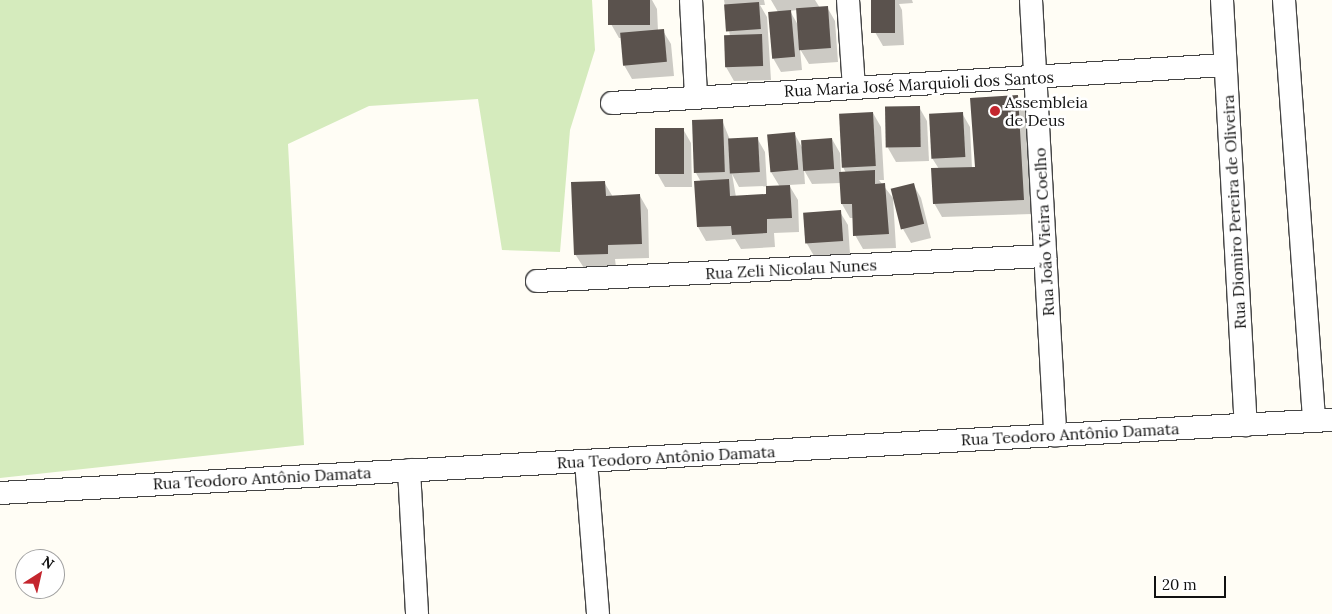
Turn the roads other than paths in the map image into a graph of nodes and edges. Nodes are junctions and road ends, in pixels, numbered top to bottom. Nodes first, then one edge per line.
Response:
1 (691, 0) edge
2 (848, 0) edge
3 (1031, 0) edge
4 (1222, 0) edge
5 (1284, 0) edge
6 (1225, 66) junction
7 (1036, 77) junction
8 (854, 88) junction
9 (696, 97) junction
10 (612, 103) dead end
11 (1045, 256) junction
12 (537, 281) dead end
13 (1323, 420) edge
14 (1246, 425) junction
15 (1056, 435) junction
16 (586, 461) junction
17 (409, 470) junction
18 (0, 493) edge
19 (417, 614) edge
20 (598, 614) edge

1 - 9 street
2 - 8 street
3 - 7 street, Rua João Vieira Coelho
4 - 6 street, Rua Diomiro Pereira de Oliveira
5 - 13 street
6 - 7 street, Rua Maria José Marquioli dos Santos
6 - 14 street, Rua Diomiro Pereira de Oliveira
7 - 8 street, Rua Maria José Marquioli dos Santos
7 - 11 street, Rua João Vieira Coelho
8 - 9 street, Rua Maria José Marquioli dos Santos
9 - 10 street, Rua Maria José Marquioli dos Santos
11 - 12 street, Rua Zeli Nicolau Nunes
11 - 15 street, Rua João Vieira Coelho
13 - 14 street, Rua Teodoro Antônio Damata
14 - 15 street, Rua Teodoro Antônio Damata
15 - 16 street, Rua Teodoro Antônio Damata
16 - 17 street, Rua Teodoro Antônio Damata
16 - 20 street
17 - 18 street, Rua Teodoro Antônio Damata
17 - 19 street

